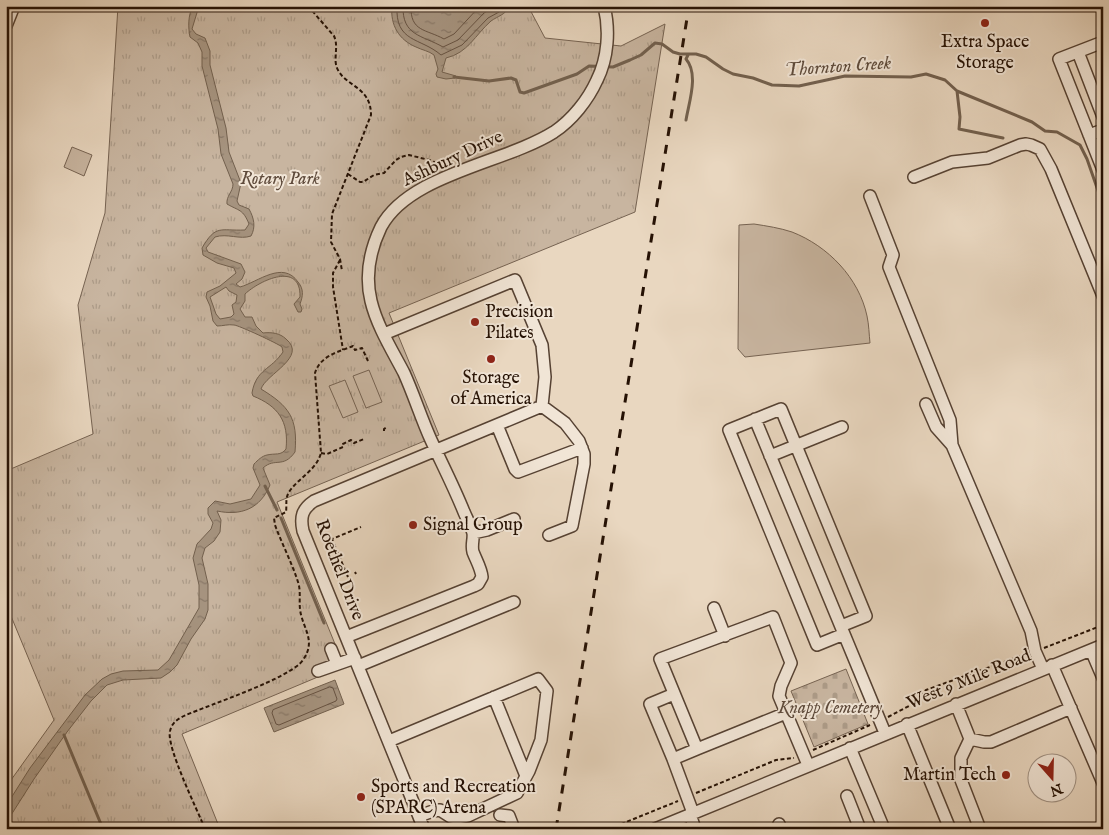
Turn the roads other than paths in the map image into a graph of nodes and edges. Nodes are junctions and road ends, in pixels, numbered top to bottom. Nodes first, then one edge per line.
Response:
1 (14, 6) edge
2 (604, 6) edge
3 (6, 26) edge
4 (1103, 42) edge
5 (1078, 52) junction
6 (1103, 117) edge
7 (1103, 130) edge
8 (1089, 135) junction
9 (1103, 170) edge
10 (914, 177) dead end
11 (870, 196) dead end
12 (1103, 296) edge
13 (384, 334) junction
14 (926, 404) dead end
15 (542, 406) junction
16 (755, 419) junction
17 (497, 425) junction
18 (842, 427) dead end
19 (952, 445) junction
20 (796, 446) junction
21 (582, 448) junction
22 (436, 450) junction
23 (770, 456) junction
24 (514, 519) dead end
25 (473, 533) junction
26 (549, 535) dead end
27 (514, 602) dead end
28 (714, 608) dead end
29 (843, 630) junction
30 (725, 636) junction
31 (346, 637) junction
32 (1103, 645) edge
33 (331, 649) dead end
34 (1090, 650) junction
35 (356, 662) junction
36 (337, 664) junction
37 (1047, 667) junction
38 (318, 672) dead end
39 (1103, 678) edge
40 (674, 694) junction
41 (494, 697) junction
42 (956, 704) junction
43 (1071, 708) junction
44 (786, 713) junction
45 (907, 724) junction
46 (885, 733) junction
47 (970, 739) junction
48 (389, 741) junction
49 (850, 748) junction
50 (697, 749) junction
51 (673, 759) junction
52 (808, 765) junction
53 (526, 776) junction
54 (1103, 783) edge
55 (848, 796) dead end
56 (691, 814) junction
57 (500, 815) dead end
58 (419, 816) junction
59 (424, 829) edge
60 (514, 829) edge
61 (655, 829) edge
62 (695, 829) edge
63 (860, 829) edge
64 (884, 829) edge
65 (950, 829) edge
66 (980, 829) edge

1 - 3 street
2 - 13 street, Ashbury Drive
4 - 5 street
5 - 6 street
5 - 8 street
7 - 8 street
8 - 9 street
10 - 12 street
11 - 19 street
13 - 15 street
13 - 22 street, Ashbury Drive
14 - 19 street
15 - 17 street, Roethel Drive
15 - 21 street
16 - 20 street
16 - 23 street
16 - 29 street
17 - 21 street
17 - 22 street, Roethel Drive
18 - 20 street
19 - 37 street
20 - 23 street
20 - 29 street
21 - 26 street
22 - 25 street, Ashbury Drive
22 - 31 street, Roethel Drive
23 - 29 street
24 - 25 street
25 - 31 street, Ashbury Drive
27 - 35 street
28 - 30 street
29 - 46 street
30 - 40 street
30 - 44 street
31 - 35 street, Roethel Drive
32 - 34 street, West 9 Mile Road
33 - 36 street
34 - 37 street, West 9 Mile Road
34 - 39 street
35 - 36 street
35 - 48 street, Roethel Drive
36 - 38 street
37 - 42 street, West 9 Mile Road
37 - 43 street
40 - 50 street
40 - 51 street
41 - 48 street
41 - 53 street
41 - 53 street
42 - 45 street, West 9 Mile Road
42 - 47 street
43 - 47 street
43 - 54 street
44 - 50 street
44 - 52 street
45 - 46 street, West 9 Mile Road
45 - 65 street
46 - 49 street, West 9 Mile Road
47 - 66 street
48 - 58 street, Roethel Drive
49 - 52 street, West 9 Mile Road
49 - 64 street
50 - 51 street
51 - 56 street
52 - 56 street, West 9 Mile Road
53 - 58 street
55 - 63 street
56 - 61 street, West 9 Mile Road
56 - 62 street
57 - 60 street
58 - 59 street, Roethel Drive

